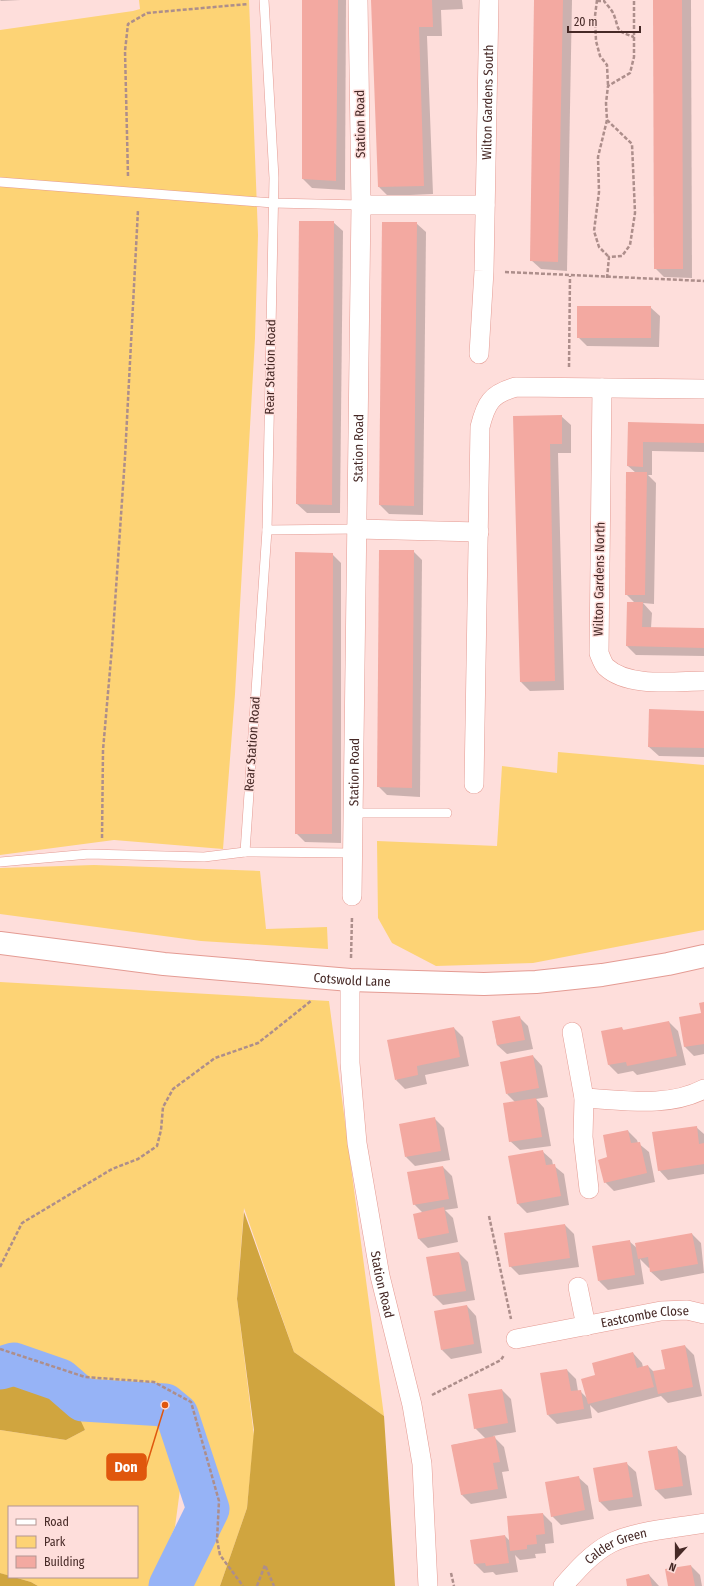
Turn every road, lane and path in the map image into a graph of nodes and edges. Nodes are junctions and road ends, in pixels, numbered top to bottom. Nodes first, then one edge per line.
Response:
1 (358, 0) edge
2 (489, 0) edge
3 (597, 0) edge
4 (634, 0) edge
5 (264, 1) edge
6 (634, 37) junction
7 (608, 86) junction
8 (607, 120) junction
9 (0, 182) edge
10 (129, 192) junction
11 (138, 193) junction
12 (273, 203) junction
13 (361, 205) junction
14 (485, 205) junction
15 (609, 257) junction
16 (484, 271) junction
17 (570, 276) junction
18 (607, 278) junction
19 (704, 281) edge
20 (479, 354) dead end
21 (569, 387) junction
22 (602, 388) junction
23 (704, 389) edge
24 (357, 529) junction
25 (268, 530) junction
26 (479, 532) junction
27 (704, 681) edge
28 (474, 784) dead end
29 (353, 813) junction
30 (447, 813) dead end
31 (245, 852) junction
32 (352, 853) junction
33 (102, 854) junction
34 (0, 862) edge
35 (352, 896) joint
36 (0, 943) edge
37 (704, 956) edge
38 (345, 980) junction
39 (572, 1032) dead end
40 (704, 1089) edge
41 (584, 1098) junction
42 (589, 1190) dead end
43 (489, 1216) dead end
44 (0, 1267) edge
45 (578, 1287) dead end
46 (704, 1314) edge
47 (586, 1326) junction
48 (516, 1339) junction
49 (0, 1349) edge
50 (412, 1405) junction
51 (704, 1523) edge
52 (243, 1586) edge
53 (257, 1586) edge
54 (274, 1586) edge
55 (428, 1586) edge
56 (563, 1586) edge

1 - 13 street, Station Road
2 - 14 street, Wilton Gardens South
3 - 6 path
3 - 7 path
4 - 6 path
5 - 10 path
5 - 12 lane, Rear Station Road
6 - 7 path
7 - 8 path
8 - 15 path
8 - 15 path
9 - 10 lane
10 - 11 lane
11 - 12 lane
11 - 33 path
12 - 13 lane
12 - 25 lane, Rear Station Road
13 - 14 street
13 - 24 street, Station Road
14 - 16 street, Wilton Gardens South
15 - 18 path
16 - 17 path
16 - 20 street, Wilton Gardens South
17 - 18 path
17 - 21 path
18 - 19 path
21 - 22 street
21 - 26 street
22 - 23 street
22 - 27 street, Wilton Gardens North
24 - 25 lane
24 - 26 street
24 - 29 street, Station Road
25 - 31 lane, Rear Station Road
26 - 28 street
29 - 30 lane
29 - 32 street, Station Road
31 - 32 lane
31 - 33 lane
32 - 35 street, Station Road
33 - 34 lane
35 - 38 path
36 - 38 street, Cotswold Lane
37 - 38 street, Cotswold Lane
38 - 44 path
38 - 50 street, Station Road
39 - 41 street
40 - 41 street
41 - 42 street
43 - 48 path
45 - 47 street, Eastcombe Close
46 - 47 street, Eastcombe Close
47 - 48 street, Eastcombe Close
48 - 50 path
49 - 52 path
50 - 55 street, Station Road
51 - 56 street, Calder Green
53 - 54 path

